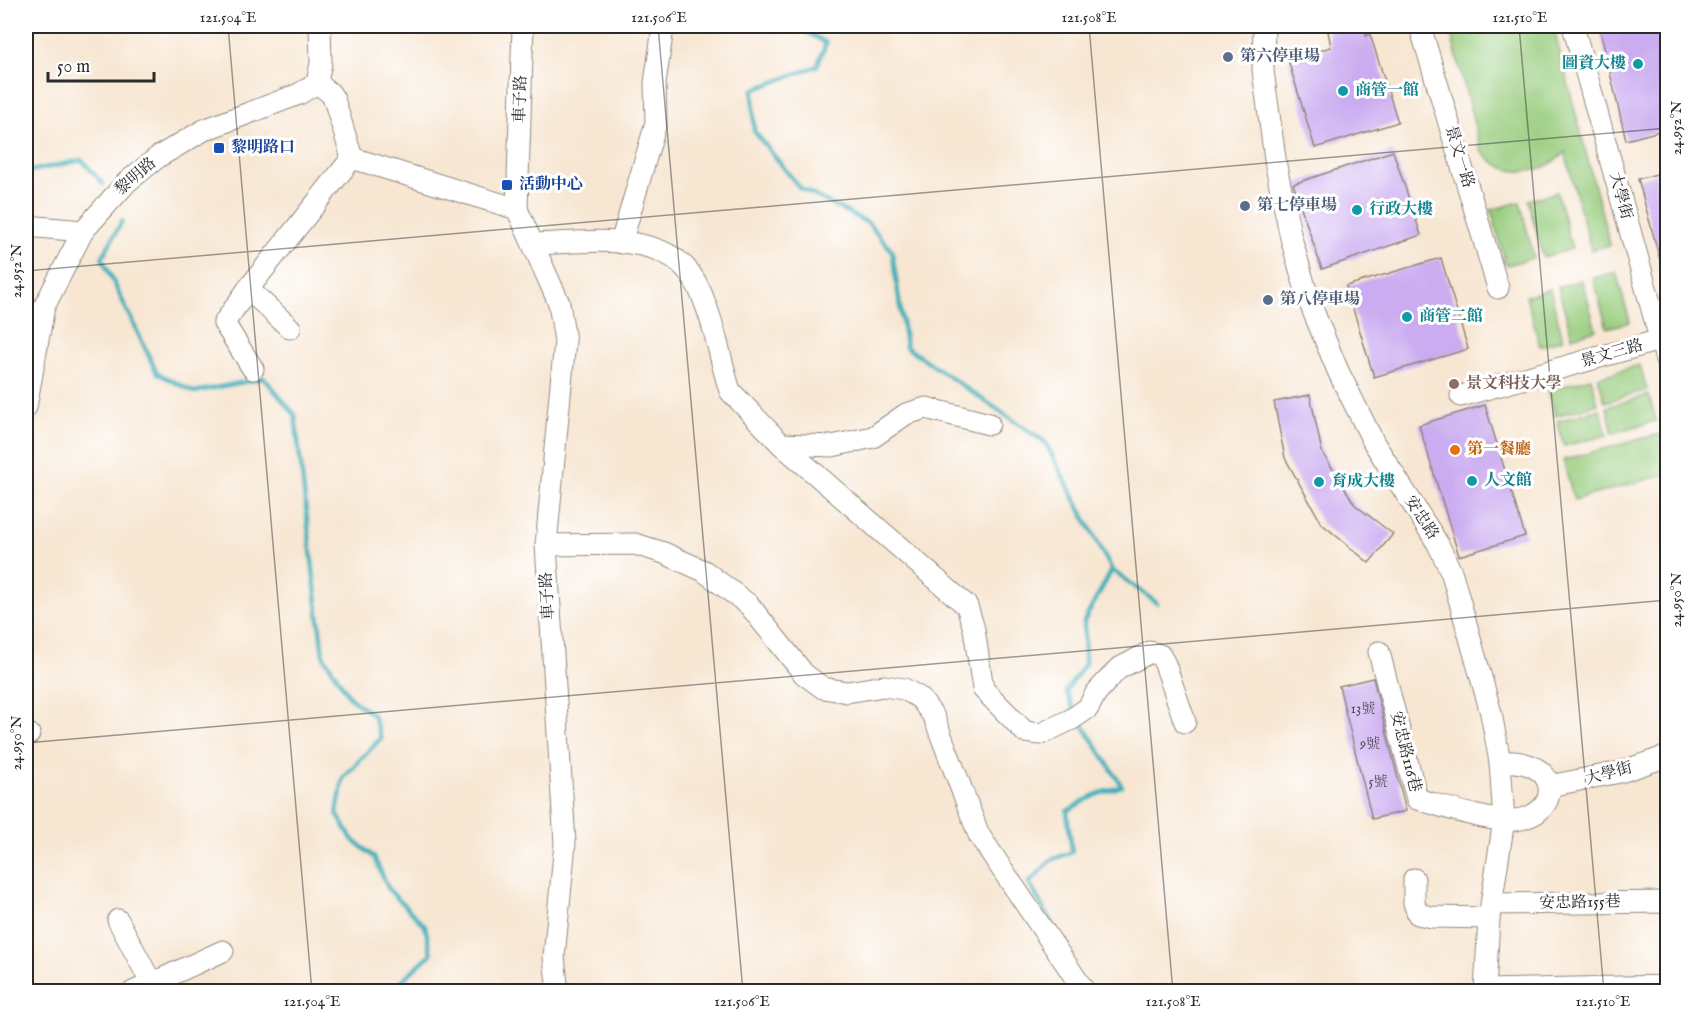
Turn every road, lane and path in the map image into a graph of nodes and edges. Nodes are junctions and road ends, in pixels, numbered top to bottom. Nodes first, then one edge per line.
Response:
1 (320, 26) edge
2 (523, 26) edge
3 (661, 26) edge
4 (1264, 26) edge
5 (1420, 26) edge
6 (1573, 26) edge
7 (317, 83) junction
8 (352, 158) junction
9 (517, 209) junction
10 (26, 226) edge
11 (83, 231) junction
12 (621, 243) junction
13 (534, 244) junction
14 (1498, 288) dead end
15 (248, 289) junction
16 (290, 328) dead end
17 (1651, 343) junction
18 (1668, 367) edge
19 (252, 369) dead end
20 (1461, 396) dead end
21 (26, 407) edge
22 (989, 424) dead end
23 (781, 444) junction
24 (546, 545) junction
25 (1379, 652) dead end
26 (1185, 722) dead end
27 (1668, 756) edge
28 (1500, 762) junction
29 (1549, 786) junction
30 (1504, 820) junction
31 (1414, 879) dead end
32 (1668, 902) edge
33 (1490, 911) junction
34 (118, 920) dead end
35 (223, 951) dead end
36 (554, 957) junction
37 (1668, 986) edge
38 (147, 988) edge
39 (1485, 991) edge
40 (543, 992) edge
41 (558, 992) edge
42 (1085, 992) edge

1 - 7 street
2 - 9 street, 車子路
3 - 12 street
4 - 28 street, 安忠路
5 - 14 street, 景文一路
6 - 17 street, 大學街
7 - 8 street
7 - 11 street, 黎明路
8 - 9 street
8 - 15 street
9 - 13 street, 車子路
10 - 11 street
11 - 21 street, 黎明路
12 - 13 street
12 - 23 street
13 - 24 street, 車子路
15 - 16 street
15 - 19 street
17 - 18 street, 大學街
17 - 20 street, 景文三路
22 - 23 street
23 - 26 street
24 - 36 street, 車子路
24 - 42 street
25 - 30 street, 安忠路116巷
27 - 29 street, 大學街
28 - 29 street
28 - 30 street, 安忠路
29 - 30 street
30 - 33 street, 安忠路
31 - 33 street, 安忠路155巷
32 - 33 street, 安忠路155巷
33 - 39 street, 安忠路
34 - 38 street
35 - 38 street
36 - 40 street
36 - 41 street, 車子路
37 - 39 street

